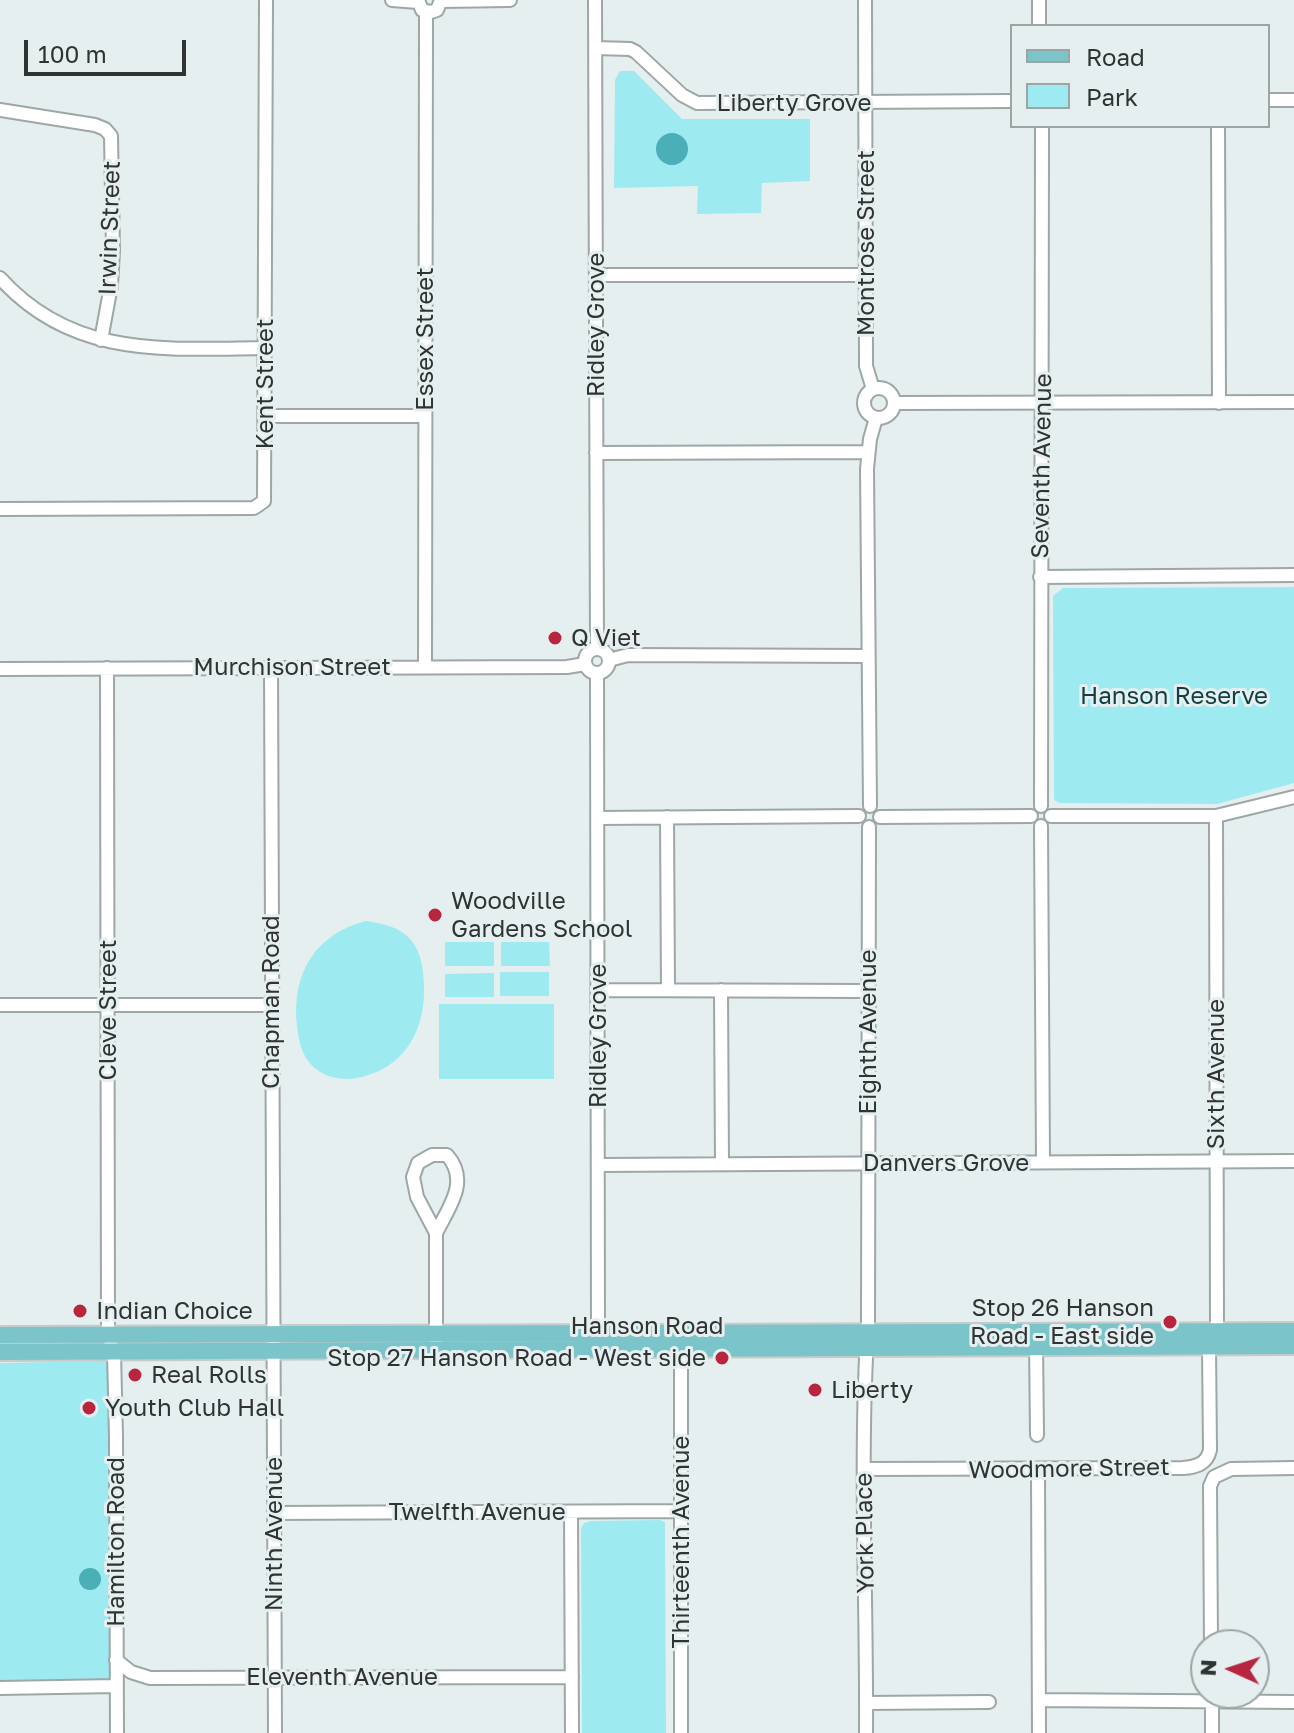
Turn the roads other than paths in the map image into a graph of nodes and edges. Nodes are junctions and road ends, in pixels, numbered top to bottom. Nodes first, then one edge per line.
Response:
1 (266, 0) edge
2 (392, 0) edge
3 (510, 0) edge
4 (595, 0) edge
5 (865, 0) edge
6 (1039, 0) edge
7 (441, 1) edge
8 (420, 4) edge
9 (1039, 24) edge
10 (596, 48) junction
11 (1270, 100) edge
12 (1294, 100) edge
13 (1010, 101) edge
14 (866, 102) junction
15 (0, 110) edge
16 (1042, 128) edge
17 (1218, 128) edge
18 (596, 275) junction
19 (865, 275) junction
20 (0, 278) edge
21 (101, 340) junction
22 (265, 348) junction
23 (873, 389) junction
24 (1043, 402) junction
25 (1294, 402) edge
26 (895, 403) junction
27 (1219, 403) junction
28 (265, 416) junction
29 (425, 416) junction
30 (876, 418) junction
31 (867, 452) junction
32 (596, 453) junction
33 (0, 509) edge
34 (1294, 575) edge
35 (1040, 577) junction
36 (597, 649) junction
37 (868, 656) junction
38 (609, 660) junction
39 (585, 664) junction
40 (425, 667) junction
41 (107, 668) junction
42 (271, 668) junction
43 (0, 669) edge
44 (597, 674) junction
45 (1294, 797) edge
46 (870, 806) junction
47 (1041, 806) junction
48 (859, 816) junction
49 (1031, 816) junction
50 (1051, 816) junction
51 (1216, 816) junction
52 (667, 817) junction
53 (880, 817) junction
54 (598, 818) junction
55 (1041, 826) junction
56 (869, 827) junction
57 (599, 990) junction
58 (668, 990) junction
59 (721, 990) junction
60 (867, 991) junction
61 (108, 1004) junction
62 (0, 1005) edge
63 (271, 1005) junction
64 (1216, 1161) junction
65 (1294, 1161) edge
66 (1043, 1162) junction
67 (868, 1163) junction
68 (722, 1164) junction
69 (598, 1165) junction
70 (436, 1233) junction
71 (1294, 1331) edge
72 (690, 1333) junction
73 (0, 1335) edge
74 (108, 1335) junction
75 (1213, 1339) junction
76 (867, 1340) junction
77 (1036, 1340) junction
78 (436, 1342) junction
79 (598, 1342) junction
80 (273, 1343) junction
81 (1294, 1346) edge
82 (681, 1351) junction
83 (0, 1352) edge
84 (114, 1352) junction
85 (1037, 1435) dead end
86 (1294, 1468) edge
87 (864, 1469) junction
88 (1038, 1471) junction
89 (680, 1511) junction
90 (571, 1512) junction
91 (274, 1513) junction
92 (1211, 1629) edge
93 (116, 1660) junction
94 (274, 1677) junction
95 (572, 1677) junction
96 (116, 1686) junction
97 (0, 1688) edge
98 (1190, 1697) edge
99 (1039, 1700) junction
100 (1270, 1701) edge
101 (989, 1702) dead end
102 (1294, 1702) edge
103 (866, 1703) junction
104 (1212, 1709) edge
105 (117, 1733) edge
106 (275, 1733) edge
107 (572, 1733) edge
108 (681, 1733) edge
109 (866, 1733) edge
110 (1039, 1733) edge
111 (1212, 1733) edge

1 - 22 street, Kent Street
2 - 8 street
3 - 7 street
4 - 10 street, Ridley Grove
5 - 14 street, Montrose Street
6 - 9 street
7 - 8 street
8 - 29 street, Essex Street
10 - 14 street, Liberty Grove
10 - 18 street, Ridley Grove
11 - 12 street
13 - 14 street, Liberty Grove
14 - 19 street, Montrose Street
15 - 21 street, Irwin Street
16 - 24 street, Seventh Avenue
17 - 27 street
18 - 19 street
18 - 32 street, Ridley Grove
19 - 23 street, Montrose Street
20 - 21 street
21 - 22 street
22 - 28 street, Kent Street
23 - 26 street
23 - 30 street
24 - 26 street
24 - 27 street
24 - 35 street, Seventh Avenue
25 - 27 street
26 - 30 street
28 - 29 street
28 - 33 street, Kent Street
29 - 40 street, Essex Street
30 - 31 street
31 - 32 street
31 - 37 street
32 - 36 street, Ridley Grove
34 - 35 street
35 - 47 street, Seventh Avenue
36 - 38 street
36 - 39 street
37 - 38 street
37 - 46 street
38 - 44 street
39 - 40 street, Murchison Street
39 - 44 street
40 - 42 street, Murchison Street
41 - 42 street, Murchison Street
41 - 43 street, Murchison Street
41 - 61 street, Cleve Street
42 - 63 street, Chapman Road
44 - 54 street, Ridley Grove
45 - 51 street
46 - 48 street
46 - 53 street
47 - 49 street
47 - 50 street
48 - 52 street
48 - 56 street
49 - 53 street
49 - 55 street
50 - 51 street
50 - 55 street
51 - 64 street, Sixth Avenue
52 - 54 street
52 - 58 street
53 - 56 street
54 - 57 street, Ridley Grove
55 - 66 street
56 - 60 street, Eighth Avenue
57 - 58 street
57 - 69 street, Ridley Grove
58 - 59 street
59 - 60 street
59 - 68 street
60 - 67 street, Eighth Avenue
61 - 62 street
61 - 63 street
61 - 74 street, Cleve Street
63 - 80 street, Chapman Road
64 - 65 street, Danvers Grove
64 - 66 street, Danvers Grove
64 - 75 street, Sixth Avenue
66 - 67 street, Danvers Grove
67 - 68 street, Danvers Grove
67 - 76 street, Eighth Avenue
68 - 69 street, Danvers Grove
69 - 79 street, Ridley Grove
70 - 70 street
70 - 78 street
71 - 75 main road, Hanson Road
72 - 76 main road, Hanson Road
72 - 79 main road, Hanson Road
72 - 82 main road
73 - 74 main road, Hanson Road
74 - 80 main road, Hanson Road
74 - 84 street, Cleve Street
75 - 77 main road, Hanson Road
75 - 81 main road, Hanson Road
75 - 88 street, Woodmore Street
76 - 77 main road, Hanson Road
76 - 82 main road, Hanson Road
76 - 87 street, York Place
77 - 85 street
78 - 79 main road, Hanson Road
78 - 80 main road, Hanson Road
79 - 82 main road, Hanson Road
80 - 84 main road, Hanson Road
80 - 91 street, Ninth Avenue
82 - 89 street, Thirteenth Avenue
83 - 84 main road, Hanson Road
84 - 93 street, Hamilton Road
86 - 92 street
87 - 88 street, Woodmore Street
87 - 103 street, York Place
88 - 99 street
89 - 90 street, Twelfth Avenue
89 - 108 street, Thirteenth Avenue
90 - 91 street, Twelfth Avenue
90 - 95 street
91 - 94 street, Ninth Avenue
93 - 94 street, Eleventh Avenue
93 - 96 street, Hamilton Road
94 - 95 street, Eleventh Avenue
94 - 106 street, Ninth Avenue
95 - 107 street
96 - 97 street
96 - 105 street, Hamilton Road
98 - 99 street
99 - 110 street
100 - 102 street
101 - 103 street
103 - 109 street, York Place
104 - 111 street

